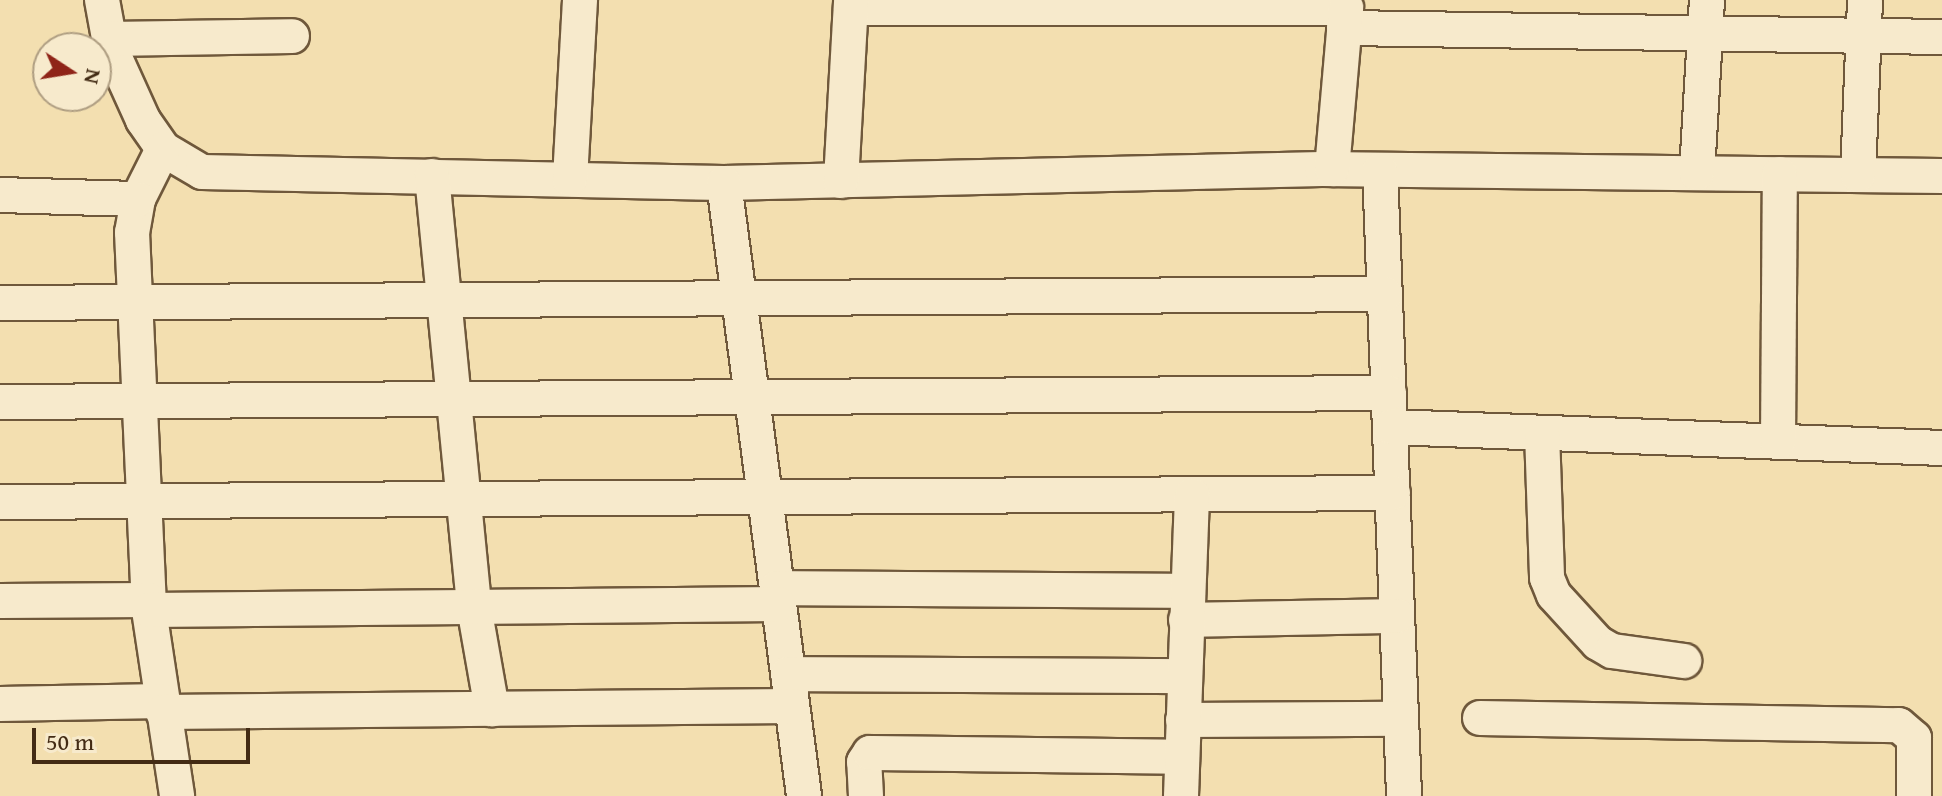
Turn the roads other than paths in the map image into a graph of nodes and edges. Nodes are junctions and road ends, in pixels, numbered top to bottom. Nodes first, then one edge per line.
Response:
1 (102, 0) edge
2 (580, 0) edge
3 (1707, 0) edge
4 (1865, 0) edge
5 (847, 2) edge
6 (1258, 4) edge
7 (1346, 12) edge
8 (1511, 16) edge
9 (108, 32) edge
10 (1705, 35) junction
11 (292, 36) dead end
12 (1863, 37) junction
13 (1942, 37) edge
14 (112, 39) edge
15 (112, 46) edge
16 (163, 149) junction
17 (1332, 169) junction
18 (1380, 170) junction
19 (1697, 173) junction
20 (1780, 174) junction
21 (1858, 175) junction
22 (432, 176) junction
23 (1942, 176) edge
24 (570, 179) junction
25 (841, 181) junction
26 (724, 183) junction
27 (0, 195) edge
28 (138, 199) junction
29 (1385, 294) junction
30 (738, 301) junction
31 (443, 302) junction
32 (0, 303) edge
33 (135, 303) junction
34 (1389, 393) junction
35 (752, 398) junction
36 (453, 400) junction
37 (0, 402) edge
38 (140, 403) junction
39 (1391, 427) junction
40 (1542, 433) junction
41 (1778, 442) junction
42 (1942, 448) edge
43 (1393, 493) junction
44 (1192, 495) junction
45 (765, 498) junction
46 (465, 500) junction
47 (0, 502) edge
48 (145, 502) junction
49 (778, 596) junction
50 (0, 601) edge
51 (149, 605) junction
52 (1187, 605) junction
53 (474, 607) junction
54 (1397, 616) junction
55 (1684, 661) dead end
56 (1185, 676) junction
57 (790, 690) junction
58 (0, 704) edge
59 (162, 707) junction
60 (492, 709) junction
61 (1480, 718) dead end
62 (1401, 719) junction
63 (1183, 720) junction
64 (1182, 757) junction
65 (177, 796) edge
66 (804, 796) edge
67 (866, 796) edge
68 (1181, 796) edge
69 (1404, 796) edge
70 (1914, 796) edge

1 - 9 street
2 - 24 street
3 - 10 street
4 - 12 street
5 - 6 street
5 - 25 street
6 - 7 street
7 - 8 street
7 - 17 street
8 - 10 street
10 - 12 street
10 - 19 street
11 - 14 street
12 - 13 street
12 - 21 street
15 - 16 street
16 - 22 street
16 - 28 street
17 - 18 street
17 - 25 street
18 - 19 street
18 - 29 street
19 - 20 street
20 - 21 street
20 - 41 street
21 - 23 street
22 - 24 street
22 - 31 street
24 - 26 street
25 - 26 street
26 - 30 street
27 - 28 street
28 - 33 street
29 - 30 street
29 - 34 street
30 - 31 street
30 - 35 street
31 - 33 street
31 - 36 street
32 - 33 street
33 - 38 street
34 - 35 street
34 - 39 street
35 - 36 street
35 - 45 street
36 - 38 street
36 - 46 street
37 - 38 street
38 - 48 street
39 - 40 street
39 - 43 street
40 - 41 street
40 - 55 street
41 - 42 street
43 - 44 street
43 - 54 street
44 - 45 street
44 - 52 street
45 - 46 street
45 - 49 street
46 - 48 street
46 - 53 street
47 - 48 street
48 - 51 street
49 - 52 street
49 - 53 street
49 - 57 street
50 - 51 street
51 - 53 street
51 - 59 street
52 - 54 street
52 - 56 street
53 - 60 street
54 - 62 street
56 - 57 street
56 - 63 street
57 - 60 street
57 - 66 street
58 - 59 street
59 - 60 street
59 - 65 street
61 - 70 street
62 - 63 street
62 - 69 street
63 - 64 street
64 - 67 street
64 - 68 street

